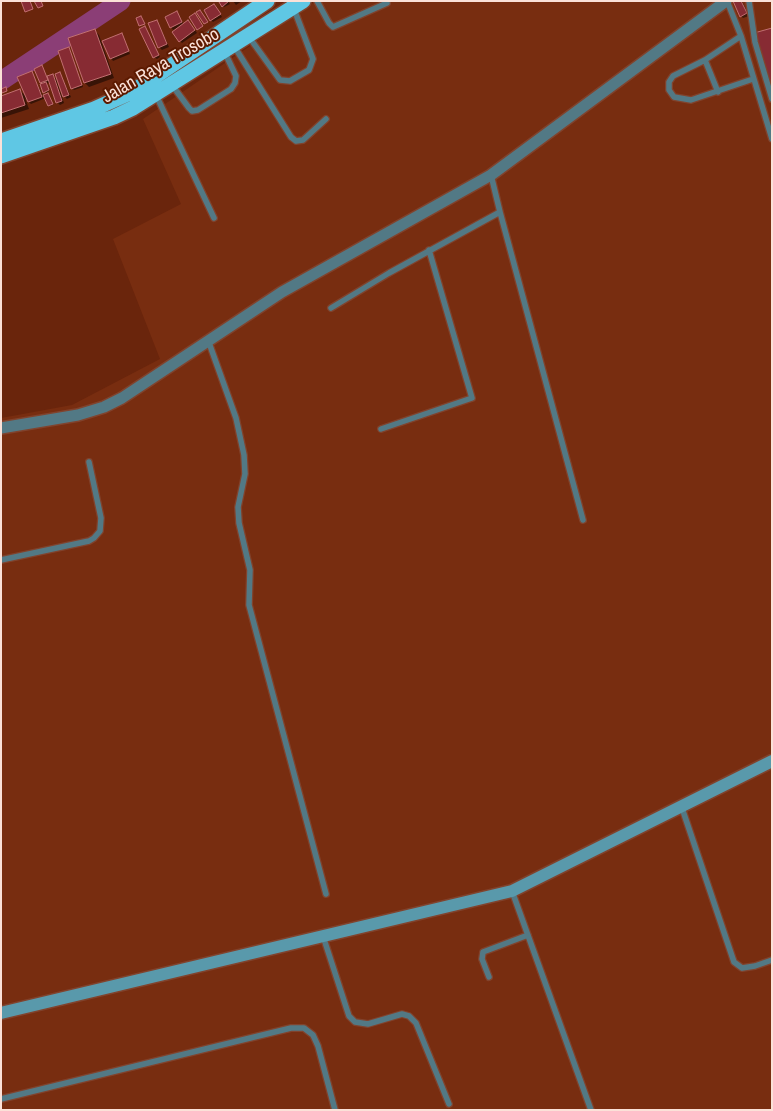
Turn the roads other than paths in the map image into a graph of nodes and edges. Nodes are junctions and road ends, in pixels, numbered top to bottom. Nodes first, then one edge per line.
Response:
1 (317, 1) edge
2 (726, 1) edge
3 (749, 1) edge
4 (264, 2) edge
5 (387, 2) dead end
6 (298, 4) edge
7 (248, 36) junction
8 (741, 36) junction
9 (229, 49) junction
10 (705, 60) junction
11 (753, 79) junction
12 (172, 85) junction
13 (718, 92) junction
14 (156, 95) junction
15 (772, 99) edge
16 (326, 119) dead end
17 (772, 140) edge
18 (1, 141) edge
19 (1, 156) edge
20 (491, 175) junction
21 (500, 212) junction
22 (214, 218) dead end
23 (430, 250) junction
24 (331, 308) dead end
25 (208, 340) junction
26 (1, 428) edge
27 (381, 429) dead end
28 (89, 462) dead end
29 (583, 520) dead end
30 (1, 560) edge
31 (772, 761) edge
32 (682, 808) junction
33 (512, 891) junction
34 (326, 894) dead end
35 (528, 935) junction
36 (324, 936) junction
37 (772, 960) edge
38 (489, 977) dead end
39 (1, 1013) edge
40 (1, 1099) edge
41 (449, 1104) dead end
42 (335, 1110) edge
43 (591, 1110) edge

1 - 5 lane
2 - 8 lane
2 - 20 street
3 - 15 lane
4 - 18 highway, Jalan Raya Trosobo
6 - 7 highway, Jalan Raya Trosobo
6 - 7 lane
7 - 9 highway, Jalan Raya Trosobo
8 - 10 lane
8 - 11 lane
9 - 12 highway, Jalan Raya Trosobo
9 - 12 lane
9 - 16 lane
10 - 13 lane
10 - 13 lane
11 - 13 lane
11 - 17 lane
12 - 14 highway, Jalan Raya Trosobo
14 - 19 highway, Jalan Raya Trosobo
14 - 22 lane
20 - 21 lane
20 - 25 street
21 - 23 lane
21 - 29 lane
23 - 24 lane
23 - 27 lane
25 - 26 street
25 - 34 lane
28 - 30 lane
31 - 32 street
32 - 33 street
32 - 37 lane
33 - 35 lane
33 - 36 street
35 - 38 lane
35 - 43 lane
36 - 39 street
36 - 41 lane
40 - 42 lane

